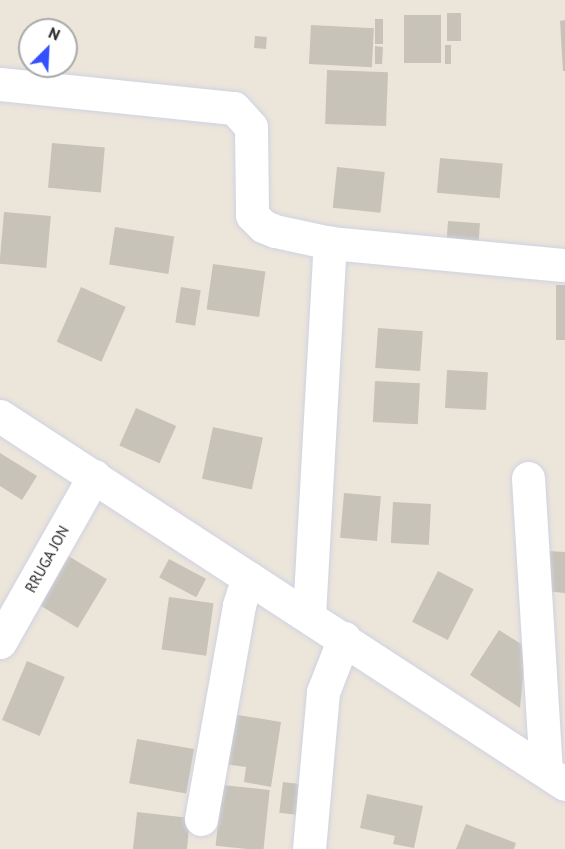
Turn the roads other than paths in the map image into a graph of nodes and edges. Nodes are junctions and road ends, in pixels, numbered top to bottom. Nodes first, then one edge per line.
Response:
1 (0, 84) edge
2 (330, 243) junction
3 (562, 265) dead end
4 (0, 416) edge
5 (94, 476) junction
6 (528, 478) dead end
7 (248, 577) junction
8 (309, 615) junction
9 (344, 638) junction
10 (0, 642) edge
11 (556, 777) edge
12 (201, 819) dead end
13 (309, 849) edge

1 - 2 street
2 - 3 street
2 - 8 street
4 - 5 street
5 - 7 street
5 - 10 street, RRUGA JON
6 - 11 street
7 - 8 street
7 - 12 street
8 - 9 street
9 - 11 street
9 - 13 street

